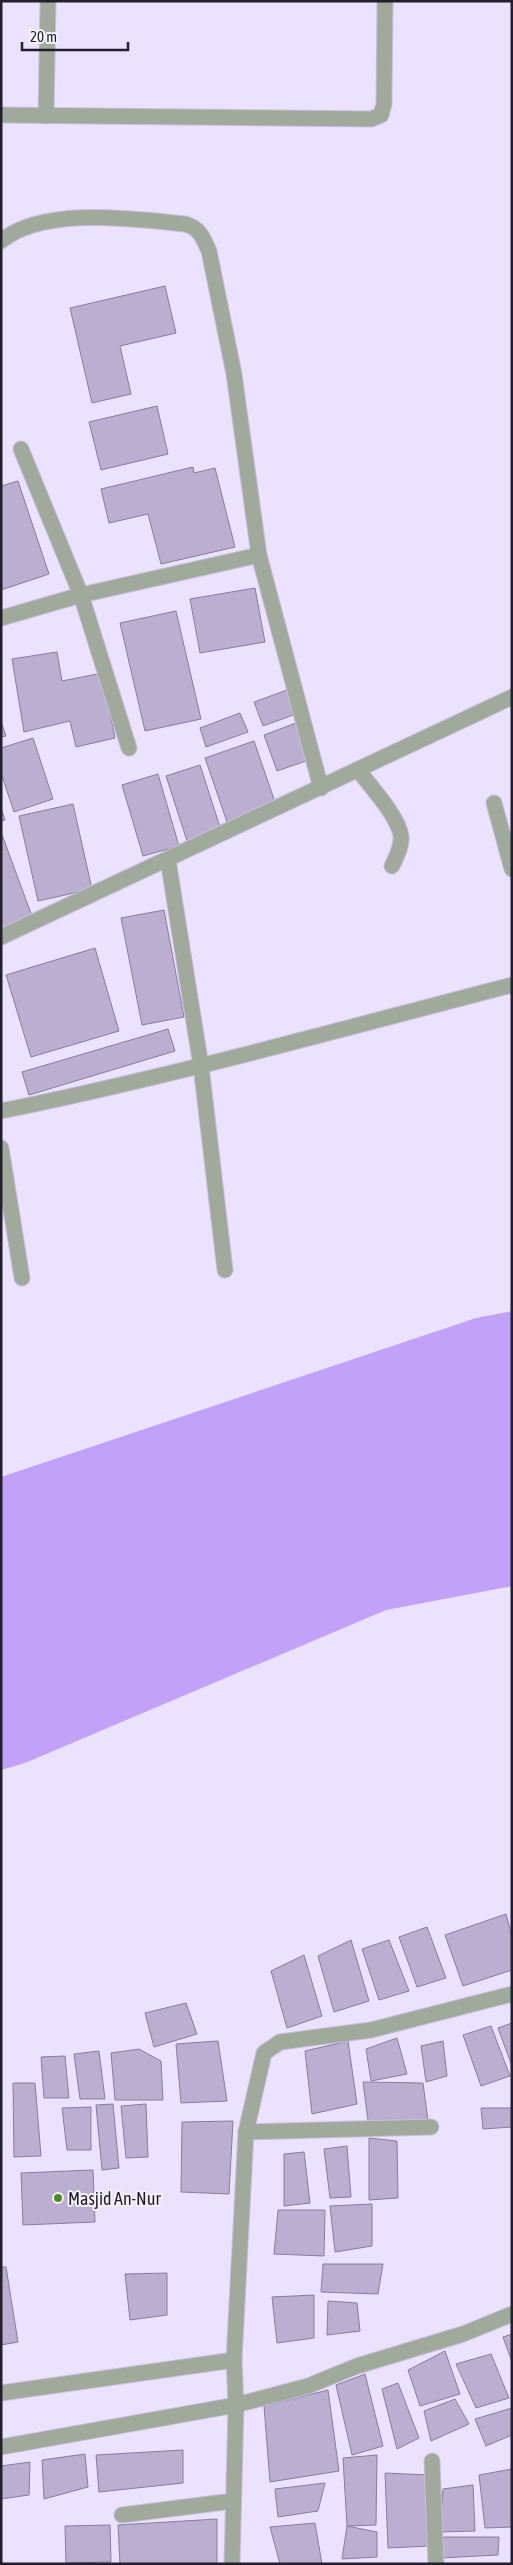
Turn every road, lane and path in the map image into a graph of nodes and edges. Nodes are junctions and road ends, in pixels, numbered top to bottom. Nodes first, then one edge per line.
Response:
1 (48, 1) edge
2 (385, 1) edge
3 (1, 115) edge
4 (46, 116) junction
5 (1, 241) edge
6 (21, 449) dead end
7 (258, 555) junction
8 (81, 595) junction
9 (1, 618) edge
10 (512, 697) edge
11 (129, 748) dead end
12 (358, 770) junction
13 (321, 788) junction
14 (494, 803) dead end
15 (168, 860) junction
16 (392, 866) dead end
17 (512, 869) edge
18 (1, 937) edge
19 (512, 985) edge
20 (201, 1066) junction
21 (1, 1111) edge
22 (1, 1148) edge
23 (225, 1270) dead end
24 (22, 1278) dead end
25 (512, 1994) edge
26 (431, 2127) dead end
27 (246, 2132) junction
28 (512, 2314) edge
29 (234, 2360) junction
30 (1, 2393) edge
31 (236, 2405) junction
32 (1, 2447) edge
33 (432, 2461) dead end
34 (233, 2501) junction
35 (122, 2515) dead end
36 (232, 2564) edge
37 (436, 2564) edge

1 - 4 street
2 - 4 street
3 - 4 street
5 - 7 street
6 - 8 street
7 - 8 street
7 - 13 street
8 - 9 street
8 - 11 street
10 - 12 street
12 - 13 street
12 - 16 street
13 - 15 street
14 - 17 street
15 - 18 street
15 - 20 street
19 - 20 street
20 - 21 street
20 - 23 street
22 - 24 street
25 - 27 street
26 - 27 street
27 - 29 street
28 - 31 street
29 - 30 street
29 - 31 street
31 - 32 street
31 - 34 street
33 - 37 street
34 - 35 street
34 - 36 street

